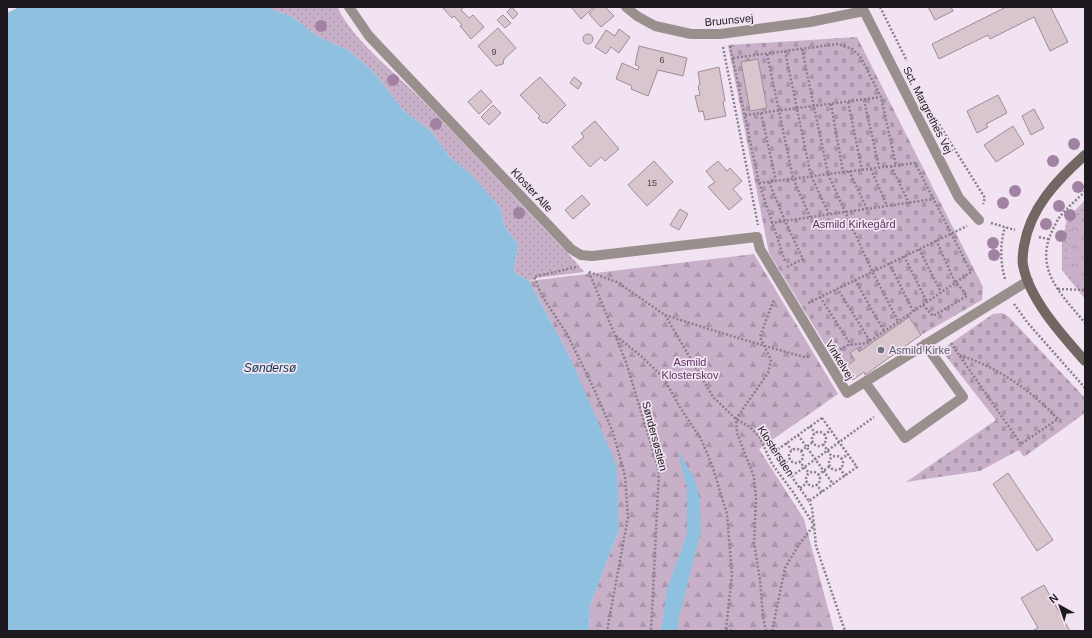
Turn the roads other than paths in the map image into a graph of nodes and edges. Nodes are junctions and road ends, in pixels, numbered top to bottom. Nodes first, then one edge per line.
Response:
1 (349, 7) edge
2 (626, 7) edge
3 (863, 9) edge
4 (1085, 155) edge
5 (979, 220) road end
6 (757, 237) joint
7 (1028, 281) junction
8 (925, 344) junction
9 (1085, 361) edge
10 (865, 382) junction

1 - 6 street, Kloster Alle
2 - 3 street, Bruunsvej
3 - 5 street, Sct. Margrethes Vej
4 - 7 street
6 - 10 street, Vinkelvej
7 - 8 street, Vinkelvej
7 - 9 street
8 - 10 street, Vinkelvej
8 - 10 street

